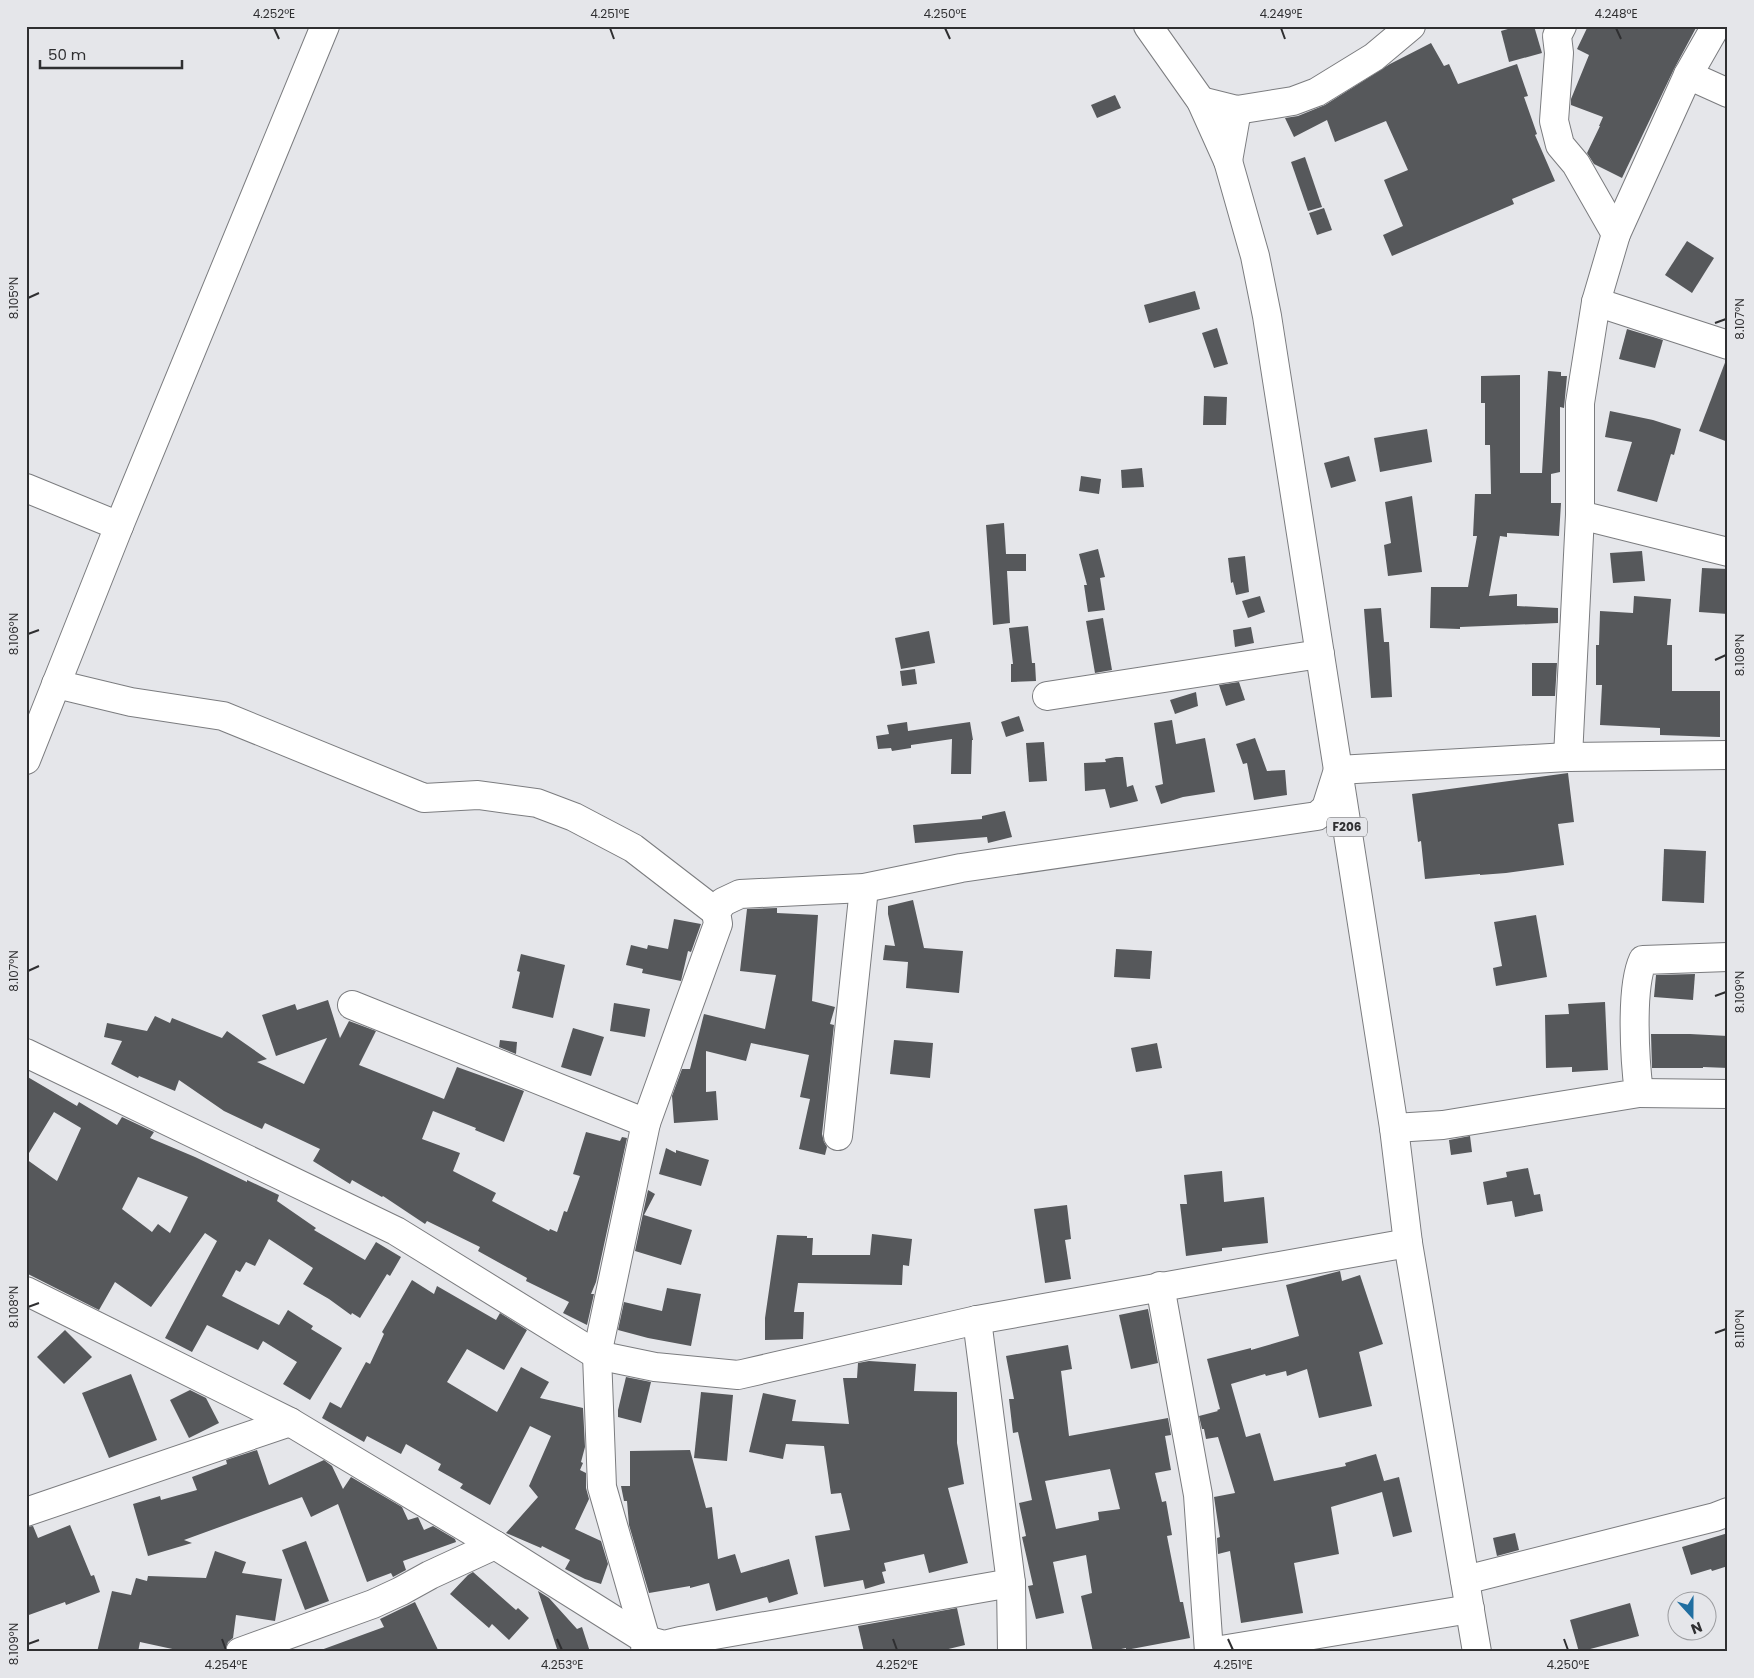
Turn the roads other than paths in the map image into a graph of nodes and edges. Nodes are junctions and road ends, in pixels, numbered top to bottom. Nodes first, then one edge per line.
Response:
1 (325, 26) edge
2 (1148, 26) edge
3 (1411, 26) edge
4 (1562, 26) edge
5 (1716, 26) edge
6 (1688, 75) junction
7 (1728, 93) edge
8 (1201, 101) junction
9 (1237, 110) junction
10 (1228, 161) junction
11 (1616, 234) junction
12 (1596, 302) junction
13 (1728, 345) edge
14 (26, 488) edge
15 (1580, 515) junction
16 (119, 526) junction
17 (1728, 552) edge
18 (1320, 654) junction
19 (56, 684) junction
20 (1047, 696) dead end
21 (1728, 755) edge
22 (1568, 757) junction
23 (26, 760) edge
24 (1338, 770) junction
25 (864, 888) junction
26 (716, 912) junction
27 (1728, 957) edge
28 (352, 1005) dead end
29 (26, 1053) edge
30 (1639, 1093) junction
31 (1728, 1094) edge
32 (646, 1123) junction
33 (1394, 1128) junction
34 (838, 1136) dead end
35 (1408, 1243) junction
36 (1160, 1286) junction
37 (29, 1295) edge
38 (976, 1320) junction
39 (597, 1355) junction
40 (290, 1422) junction
41 (26, 1512) edge
42 (1728, 1512) edge
43 (495, 1544) junction
44 (1465, 1580) junction
45 (1011, 1583) junction
46 (1470, 1609) junction
47 (646, 1646) edge
48 (240, 1652) edge
49 (1012, 1652) edge
50 (1209, 1652) edge
51 (1477, 1652) edge

1 - 16 street
2 - 8 street, F206
3 - 9 street
4 - 11 street
5 - 6 street
6 - 7 street
6 - 11 street
8 - 9 street
8 - 10 street, F206
9 - 10 street
10 - 18 street, F206
11 - 12 street
12 - 13 street
12 - 15 street
14 - 16 street
15 - 17 street
15 - 22 street
16 - 19 street
18 - 20 street
18 - 24 street, F206
19 - 23 street
19 - 26 street
21 - 22 street
22 - 24 street
24 - 25 street
24 - 33 street, F206
25 - 26 street
25 - 34 street
26 - 32 street
27 - 30 street
28 - 32 street
29 - 39 street
30 - 31 street
30 - 33 street
32 - 39 street
33 - 35 street, F206
35 - 36 street
35 - 44 street, F206
36 - 38 street
36 - 50 street
37 - 40 street
38 - 39 street
38 - 45 street
39 - 47 street
40 - 41 street
40 - 43 street
42 - 44 street
43 - 47 street
43 - 48 street
44 - 46 street, F206
45 - 47 street
45 - 49 street
46 - 50 street
46 - 51 street, F206

